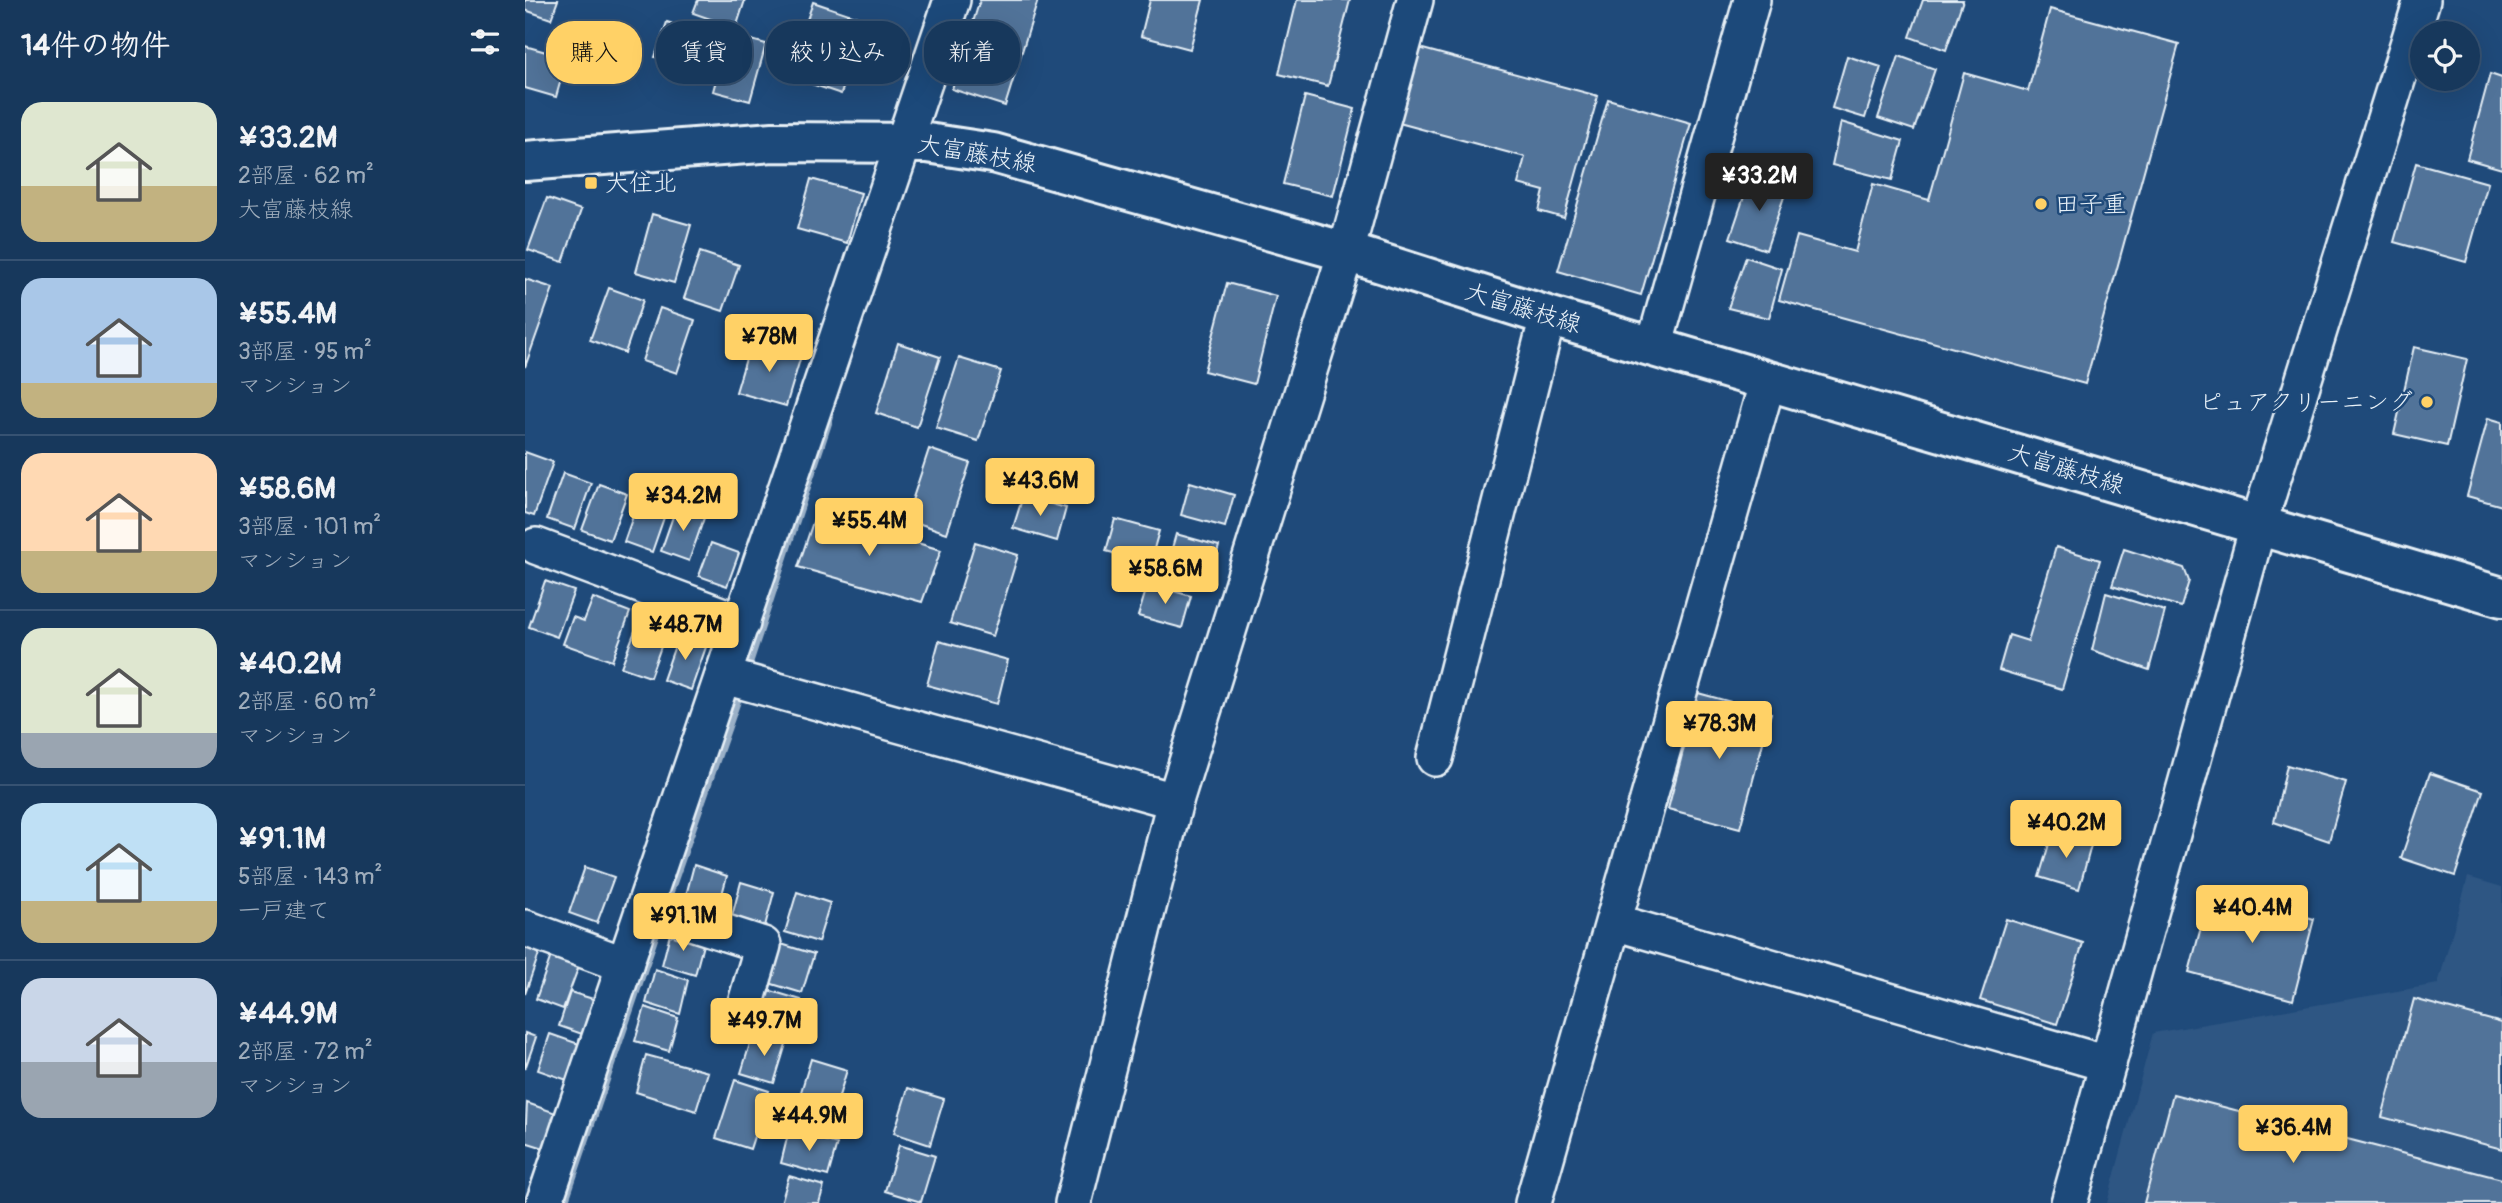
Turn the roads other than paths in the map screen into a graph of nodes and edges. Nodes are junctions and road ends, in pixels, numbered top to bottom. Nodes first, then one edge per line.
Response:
1 (952, 0) edge
2 (1415, 0) edge
3 (1752, 0) edge
4 (2422, 0) edge
5 (905, 142) junction
6 (525, 161) edge
7 (1346, 252) junction
8 (1548, 316) junction
9 (1654, 347) junction
10 (1768, 380) junction
11 (2258, 526) junction
12 (536, 546) dead end
13 (2502, 597) edge
14 (742, 623) junction
15 (724, 676) junction
16 (1435, 758) dead end
17 (1175, 801) junction
18 (645, 907) junction
19 (1613, 922) junction
20 (525, 928) edge
21 (625, 965) junction
22 (741, 1020) dead end
23 (2108, 1064) junction
24 (544, 1203) edge
25 (1073, 1203) edge
26 (1534, 1203) edge
27 (2069, 1203) edge

1 - 5 street
2 - 7 street
3 - 9 street
4 - 11 street
5 - 6 main road, 大富藤枝線
5 - 7 main road, 大富藤枝線
5 - 14 street
7 - 8 main road, 大富藤枝線
7 - 17 street
8 - 9 main road, 大富藤枝線
8 - 16 street
9 - 10 main road, 大富藤枝線
10 - 11 main road, 大富藤枝線
10 - 19 street
11 - 13 main road, 大富藤枝線
11 - 23 street
12 - 14 street
14 - 15 street
15 - 17 street
15 - 18 street
17 - 25 street
18 - 21 street
18 - 22 street
19 - 23 street
19 - 26 street
20 - 21 street
21 - 24 street
23 - 27 street

